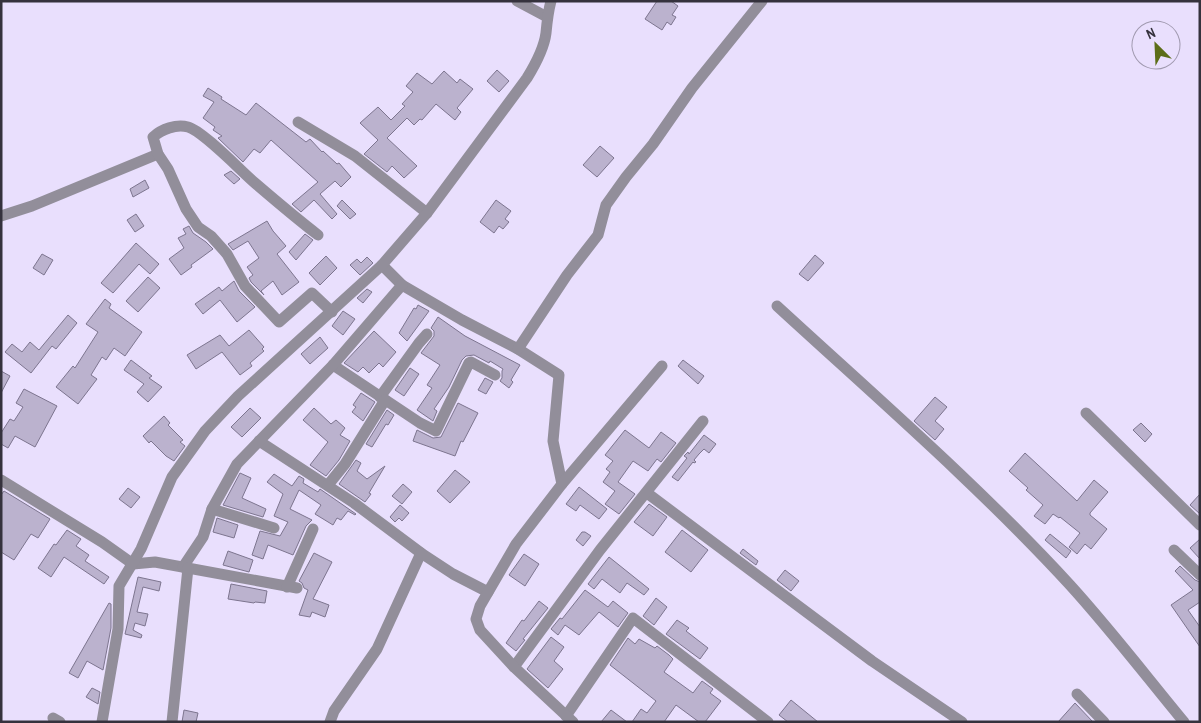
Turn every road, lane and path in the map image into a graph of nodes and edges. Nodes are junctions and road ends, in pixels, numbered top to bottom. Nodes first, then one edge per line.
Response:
1 (517, 1) edge
2 (551, 1) edge
3 (762, 1) edge
4 (547, 17) junction
5 (298, 122) dead end
6 (158, 154) junction
7 (427, 213) junction
8 (1, 216) edge
9 (318, 235) dead end
10 (382, 266) junction
11 (402, 284) junction
12 (777, 306) dead end
13 (332, 312) junction
14 (427, 334) dead end
15 (518, 349) junction
16 (333, 365) junction
17 (662, 366) dead end
18 (495, 375) dead end
19 (383, 398) junction
20 (1086, 413) dead end
21 (703, 421) dead end
22 (259, 440) junction
23 (1, 480) edge
24 (562, 484) junction
25 (328, 485) junction
26 (647, 493) junction
27 (212, 509) junction
28 (1200, 524) edge
29 (274, 528) dead end
30 (312, 529) dead end
31 (1174, 550) dead end
32 (421, 553) junction
33 (133, 564) junction
34 (185, 567) junction
35 (1200, 575) edge
36 (488, 592) junction
37 (514, 667) junction
38 (1077, 694) dead end
39 (570, 719) edge
40 (102, 722) edge
41 (172, 722) edge
42 (330, 722) edge
43 (768, 722) edge
44 (962, 722) edge
45 (1104, 722) edge
46 (1184, 722) edge

1 - 4 street
2 - 4 street
3 - 15 street
4 - 7 street
5 - 7 street
6 - 8 street
6 - 9 street
6 - 13 street
7 - 10 street
10 - 11 street
10 - 13 street
11 - 15 street
11 - 16 street
12 - 46 street
13 - 33 street
14 - 19 street
15 - 24 street
16 - 19 street
16 - 22 street
17 - 24 street
18 - 19 street
19 - 25 street
20 - 28 street
21 - 26 street
22 - 25 street
22 - 27 street
23 - 33 street
24 - 36 street
25 - 32 street
26 - 37 street
26 - 44 street
27 - 29 street
27 - 34 street
30 - 34 street
31 - 35 street
32 - 36 street
32 - 42 street
33 - 34 street
33 - 40 street
34 - 41 street
36 - 37 street
37 - 39 street
38 - 45 street
39 - 43 street

